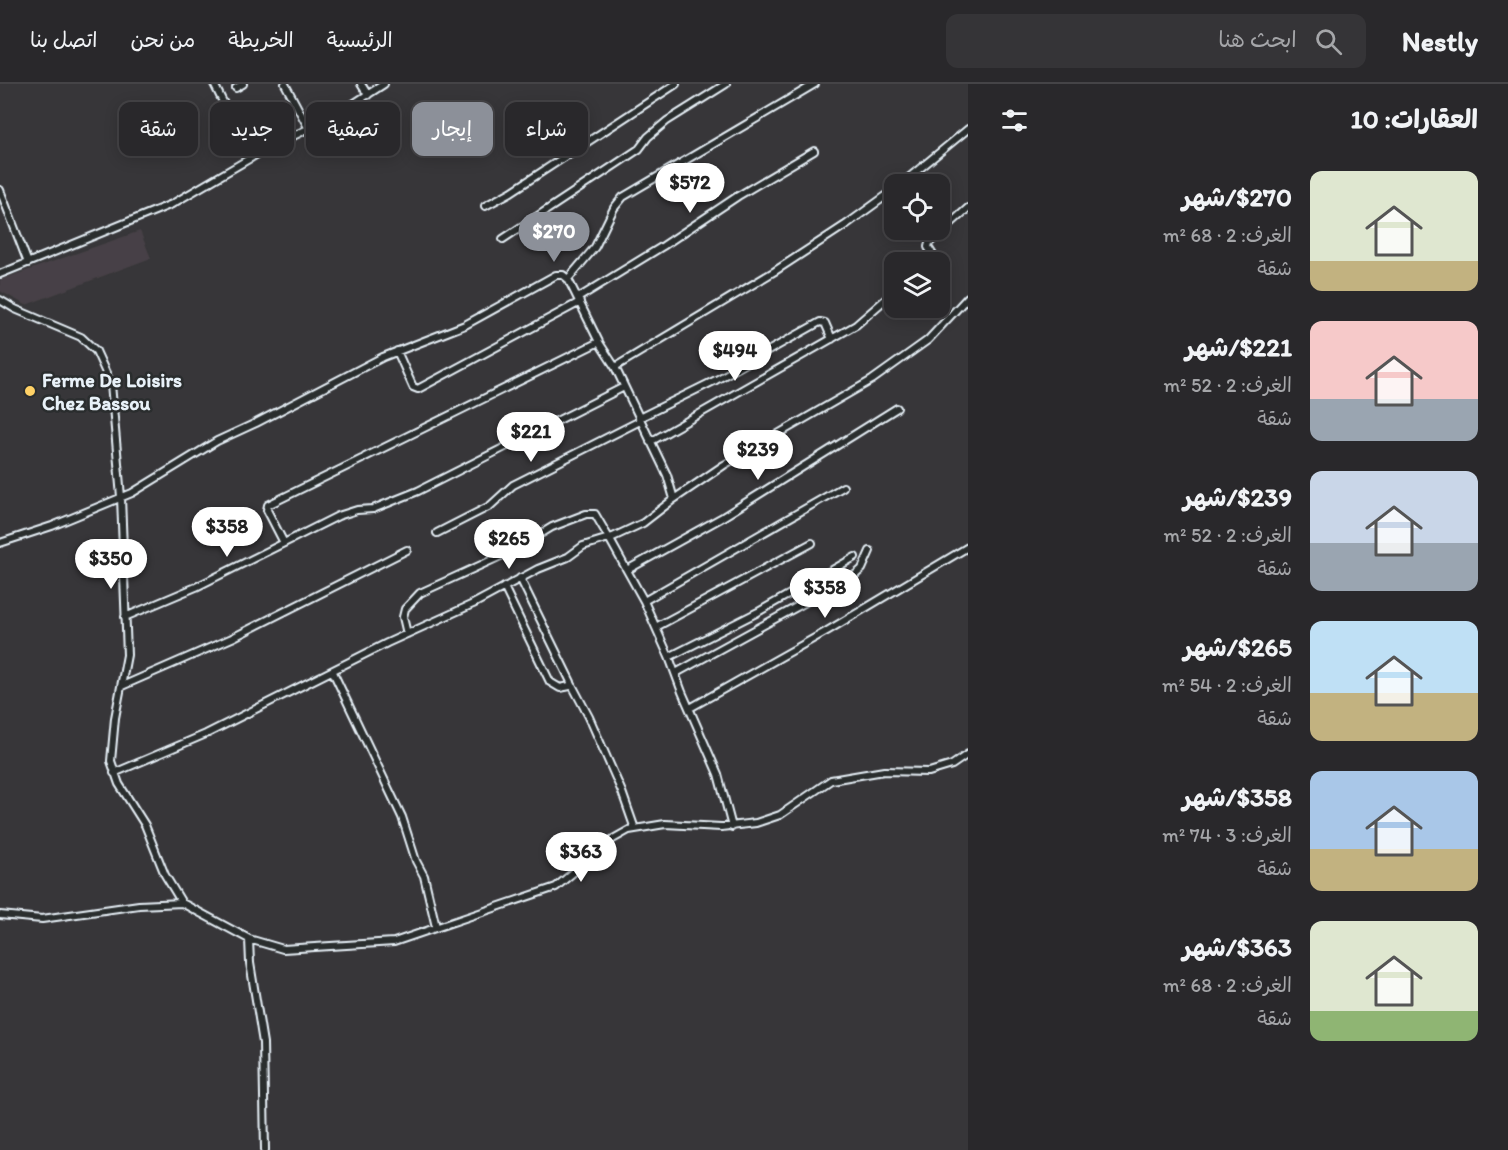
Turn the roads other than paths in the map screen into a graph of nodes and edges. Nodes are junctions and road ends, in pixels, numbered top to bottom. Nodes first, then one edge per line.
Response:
1 (214, 84) edge
2 (243, 84) edge
3 (285, 84) edge
4 (361, 84) edge
5 (384, 84) edge
6 (676, 84) edge
7 (726, 84) edge
8 (815, 84) edge
9 (236, 88) dead end
10 (368, 95) junction
11 (356, 102) edge
12 (306, 123) edge
13 (968, 129) edge
14 (306, 130) edge
15 (814, 151) dead end
16 (251, 158) junction
17 (913, 174) edge
18 (0, 190) edge
19 (884, 197) edge
20 (485, 206) dead end
21 (968, 208) edge
22 (503, 239) dead end
23 (931, 252) edge
24 (28, 263) junction
25 (0, 274) edge
26 (568, 279) junction
27 (968, 297) edge
28 (0, 300) edge
29 (579, 300) junction
30 (884, 301) edge
31 (832, 339) junction
32 (599, 342) junction
33 (397, 351) junction
34 (615, 367) junction
35 (624, 387) junction
36 (897, 408) dead end
37 (640, 420) junction
38 (650, 442) junction
39 (843, 488) dead end
40 (121, 497) junction
41 (674, 499) junction
42 (437, 533) dead end
43 (609, 538) junction
44 (0, 543) edge
45 (284, 543) junction
46 (812, 543) dead end
47 (968, 547) edge
48 (407, 550) dead end
49 (870, 551) dead end
50 (855, 557) dead end
51 (627, 570) junction
52 (520, 578) junction
53 (504, 587) junction
54 (644, 602) junction
55 (124, 617) junction
56 (656, 627) junction
57 (407, 634) junction
58 (669, 657) junction
59 (333, 672) junction
60 (676, 673) junction
61 (571, 683) junction
62 (122, 686) junction
63 (690, 708) junction
64 (968, 754) edge
65 (114, 773) junction
66 (732, 827) junction
67 (635, 829) junction
68 (182, 903) junction
69 (0, 915) edge
70 (436, 927) junction
71 (249, 939) junction
72 (265, 1150) edge

1 - 16 street
2 - 9 street
3 - 12 street
4 - 10 street
5 - 10 street
6 - 20 street
7 - 22 street
8 - 26 street
10 - 11 street
13 - 17 street
14 - 16 street
15 - 29 street
16 - 24 street
18 - 24 street
19 - 34 street
21 - 23 street
24 - 25 street
26 - 29 street
26 - 33 street
27 - 41 street
28 - 40 street
29 - 32 street
29 - 33 street
30 - 31 street
31 - 37 street
31 - 38 street
32 - 34 street
32 - 45 street
33 - 40 street
34 - 35 street
35 - 37 street
35 - 45 street
36 - 51 street
37 - 38 street
37 - 42 street
38 - 41 street
39 - 54 street
40 - 44 street
40 - 55 street
41 - 43 street
43 - 51 street
43 - 52 street
43 - 57 street
45 - 55 street
46 - 56 street
47 - 63 street
48 - 62 street
49 - 60 street
50 - 58 street
51 - 54 street
52 - 53 street
52 - 61 street
53 - 57 street
53 - 61 street
54 - 56 street
55 - 62 street
56 - 58 street
57 - 59 street
58 - 60 street
59 - 65 street
59 - 70 street
60 - 63 street
61 - 67 street
62 - 65 street
63 - 66 street
64 - 66 street
65 - 68 street
66 - 67 street
67 - 70 street
68 - 69 street
68 - 71 street
70 - 71 street
71 - 72 street

